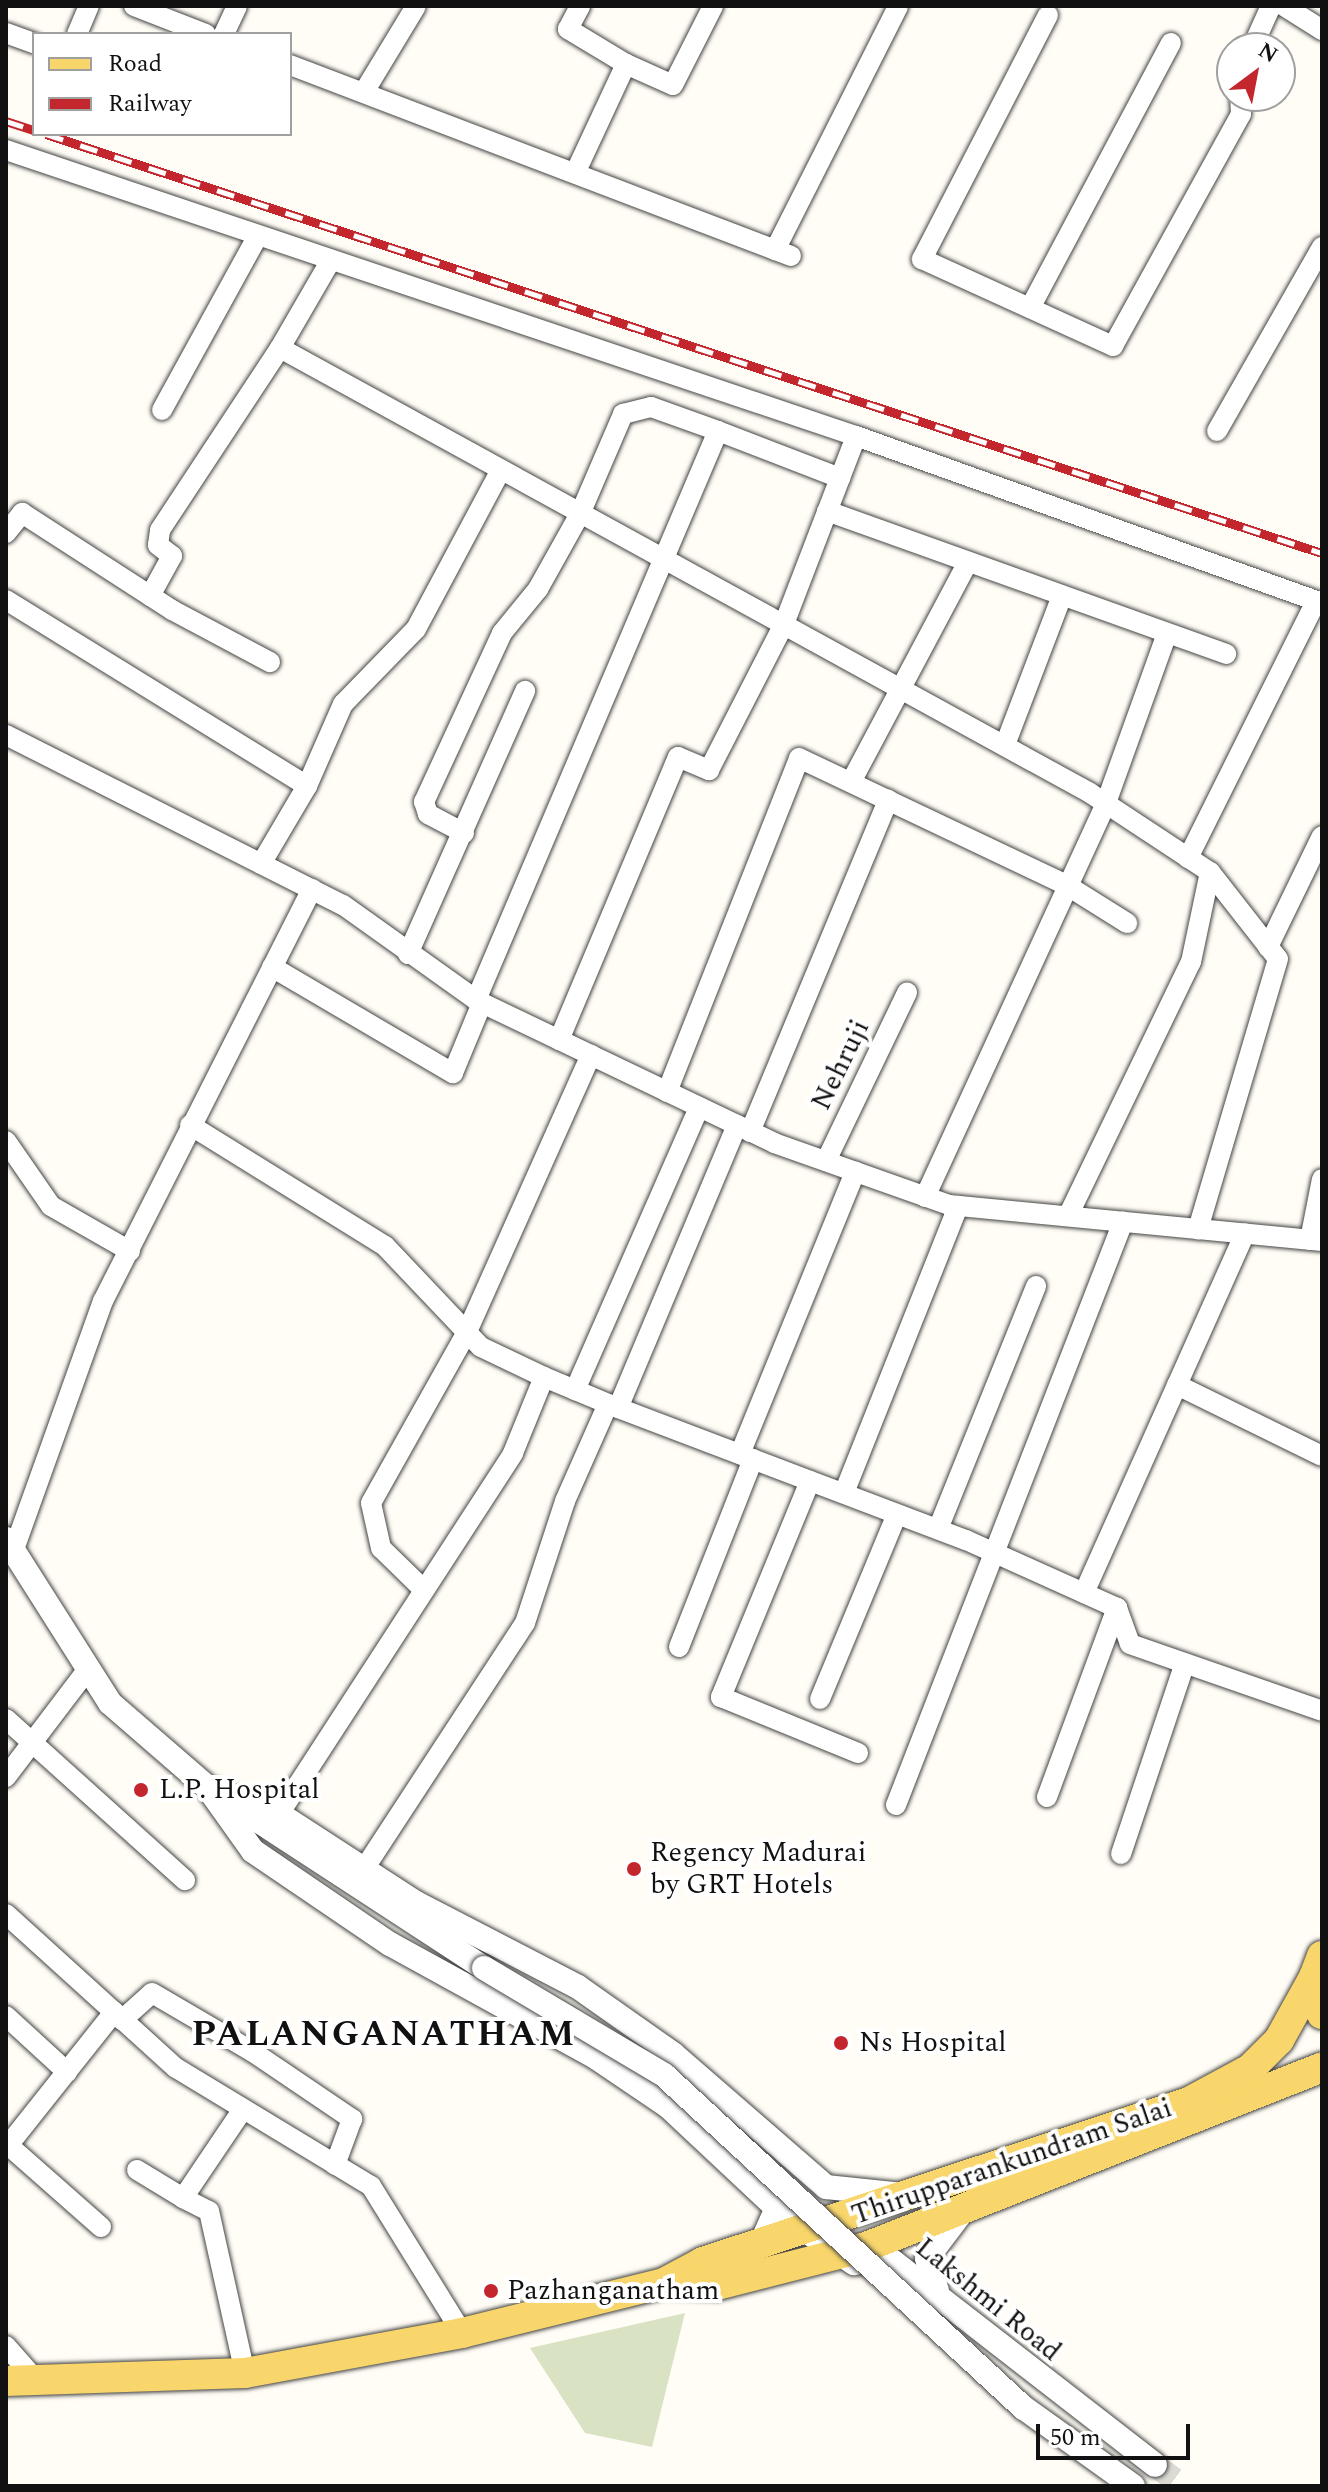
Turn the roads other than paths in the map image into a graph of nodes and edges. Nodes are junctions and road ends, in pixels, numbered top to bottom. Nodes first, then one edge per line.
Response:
1 (89, 6) edge
2 (134, 6) edge
3 (237, 6) edge
4 (416, 6) edge
5 (580, 6) edge
6 (713, 6) edge
7 (898, 6) edge
8 (1271, 6) edge
9 (1284, 6) edge
10 (1048, 15) dead end
11 (1322, 30) edge
12 (78, 32) edge
13 (201, 32) edge
14 (225, 32) edge
15 (1259, 32) edge
16 (6, 33) edge
17 (32, 42) edge
18 (1171, 43) dead end
19 (626, 64) junction
20 (292, 66) edge
21 (364, 92) junction
22 (1241, 112) edge
23 (6, 150) edge
24 (577, 169) junction
25 (257, 237) junction
26 (1322, 247) edge
27 (331, 260) junction
28 (1030, 308) junction
29 (280, 348) junction
30 (162, 410) dead end
31 (718, 431) junction
32 (1217, 431) dead end
33 (856, 436) junction
34 (501, 470) junction
35 (840, 478) junction
36 (827, 511) junction
37 (580, 514) junction
38 (6, 533) edge
39 (666, 560) junction
40 (968, 562) junction
41 (150, 596) junction
42 (1062, 596) junction
43 (6, 600) edge
44 (1319, 602) edge
45 (784, 624) junction
46 (1167, 634) junction
47 (1226, 654) dead end
48 (270, 662) dead end
49 (901, 688) junction
50 (525, 691) dead end
51 (6, 735) edge
52 (1005, 745) junction
53 (851, 782) junction
54 (307, 786) junction
55 (888, 800) junction
56 (1106, 803) junction
57 (464, 833) junction
58 (1322, 836) edge
59 (1188, 858) junction
60 (261, 864) junction
61 (1210, 872) junction
62 (1068, 886) junction
63 (312, 889) junction
64 (1127, 923) dead end
65 (1268, 947) junction
66 (408, 954) junction
67 (272, 967) junction
68 (907, 993) dead end
69 (479, 1002) junction
70 (559, 1040) junction
71 (591, 1055) junction
72 (667, 1092) junction
73 (699, 1107) junction
74 (190, 1125) junction
75 (743, 1128) junction
76 (6, 1141) edge
77 (826, 1161) junction
78 (937, 1171) junction
79 (855, 1172) junction
80 (1322, 1179) edge
81 (925, 1197) junction
82 (953, 1205) junction
83 (1068, 1216) junction
84 (1123, 1222) junction
85 (1198, 1229) junction
86 (1245, 1233) junction
87 (1316, 1240) edge
88 (130, 1251) junction
89 (1036, 1286) dead end
90 (466, 1334) junction
91 (544, 1377) junction
92 (1177, 1385) junction
93 (575, 1390) junction
94 (613, 1406) junction
95 (746, 1456) junction
96 (1322, 1456) edge
97 (810, 1481) junction
98 (844, 1493) junction
99 (897, 1514) junction
100 (938, 1529) junction
101 (9, 1547) edge
102 (995, 1553) junction
103 (424, 1590) junction
104 (1084, 1593) junction
105 (1117, 1608) junction
106 (679, 1647) dead end
107 (1185, 1663) junction
108 (85, 1673) junction
109 (820, 1699) dead end
110 (1322, 1711) edge
111 (6, 1719) edge
112 (33, 1743) junction
113 (858, 1753) dead end
114 (6, 1777) edge
115 (208, 1788) junction
116 (1047, 1797) dead end
117 (896, 1805) dead end
118 (279, 1814) junction
119 (1121, 1854) dead end
120 (364, 1869) junction
121 (185, 1880) dead end
122 (6, 1914) edge
123 (1318, 1966) edge
124 (1322, 2014) edge
125 (6, 2016) edge
126 (118, 2016) junction
127 (1322, 2067) edge
128 (67, 2072) junction
129 (243, 2109) junction
130 (7, 2146) edge
131 (335, 2165) junction
132 (137, 2170) dead end
133 (910, 2196) junction
134 (183, 2198) junction
135 (969, 2204) junction
136 (777, 2208) junction
137 (101, 2227) dead end
138 (803, 2232) junction
139 (760, 2246) junction
140 (841, 2254) junction
141 (664, 2283) junction
142 (939, 2294) junction
143 (462, 2333) junction
144 (6, 2346) edge
145 (245, 2373) junction
146 (20, 2380) edge
147 (1155, 2465) tunnel mouth
148 (1133, 2486) edge

1 - 12 street
2 - 13 street
3 - 14 street
4 - 21 street
5 - 19 street
6 - 19 street
7 - 24 street
8 - 15 street
9 - 11 street
10 - 28 street
16 - 17 street
18 - 28 street
19 - 24 street
20 - 21 street
21 - 24 street
22 - 28 street
23 - 25 street
25 - 27 street
25 - 30 street
26 - 32 street
27 - 29 street
27 - 33 street
29 - 34 street
29 - 41 street
31 - 35 street
31 - 37 street
31 - 39 street
33 - 35 street
33 - 44 street
34 - 37 street
34 - 54 street
35 - 36 street
36 - 40 street
36 - 45 street
37 - 39 street
37 - 57 street
38 - 41 street
39 - 45 street
39 - 69 street
40 - 42 street
40 - 49 street
41 - 48 street
42 - 46 street
42 - 52 street
43 - 54 street
44 - 59 street
45 - 49 street
45 - 70 street
46 - 47 street
46 - 56 street
49 - 52 street
49 - 53 street
50 - 57 street
51 - 60 street
52 - 56 street
53 - 55 street
53 - 72 street
54 - 60 street
55 - 62 street
55 - 75 street
56 - 59 street
56 - 62 street
57 - 66 street
58 - 65 street
59 - 61 street
60 - 63 street
61 - 65 street
61 - 83 street
62 - 64 street
62 - 78 street
63 - 66 street
63 - 67 street
65 - 85 street
66 - 69 street
67 - 69 street
67 - 74 street
68 - 77 street, Nehruji
69 - 70 street
70 - 71 street
71 - 72 street
71 - 90 street
72 - 73 street
73 - 75 street
73 - 93 street
74 - 88 street
74 - 90 street
75 - 77 street
75 - 94 street
76 - 88 street
77 - 79 street
78 - 81 street
78 - 82 street
79 - 81 street
79 - 95 street
80 - 87 street
81 - 82 street
82 - 83 street
82 - 98 street
83 - 84 street
84 - 85 street
84 - 102 street
85 - 86 street
86 - 87 street
86 - 92 street
88 - 101 street
89 - 100 street
90 - 91 street
90 - 103 street
91 - 93 street
91 - 103 street
92 - 96 street
92 - 104 street
93 - 94 street
94 - 95 street
94 - 120 street
95 - 97 street
95 - 106 street
97 - 98 street
97 - 113 street
98 - 99 street
99 - 100 street
99 - 109 street
100 - 102 street
101 - 108 street
102 - 104 street
102 - 117 street
103 - 118 street
104 - 105 street
105 - 107 street
105 - 116 street
107 - 110 street
107 - 119 street
108 - 112 street
108 - 115 street
111 - 112 street
112 - 114 street
112 - 121 street
115 - 118 street
115 - 136 street, Lakshmi Road
115 - 148 street, bridge
118 - 120 street
120 - 133 street
122 - 126 street
123 - 124 main road
123 - 133 main road, Thirupparankundram Salai
125 - 128 street
126 - 128 street
126 - 129 street
126 - 131 street
127 - 135 main road, Thirupparankundram Salai
128 - 130 street
129 - 131 street
129 - 134 street
130 - 137 street
131 - 143 street
132 - 134 street
133 - 138 main road, Thirupparankundram Salai
134 - 145 street
135 - 140 main road, Thirupparankundram Salai
135 - 142 street
136 - 138 street, Lakshmi Road
136 - 139 street
138 - 139 main road, Thirupparankundram Salai
138 - 140 street, Lakshmi Road
139 - 141 main road, Thirupparankundram Salai
140 - 141 main road, Thirupparankundram Salai
140 - 142 street, Lakshmi Road
141 - 143 main road, Thirupparankundram Salai
142 - 147 street, Lakshmi Road
143 - 145 main road, Thirupparankundram Salai
144 - 146 street
145 - 146 main road, Thirupparankundram Salai

